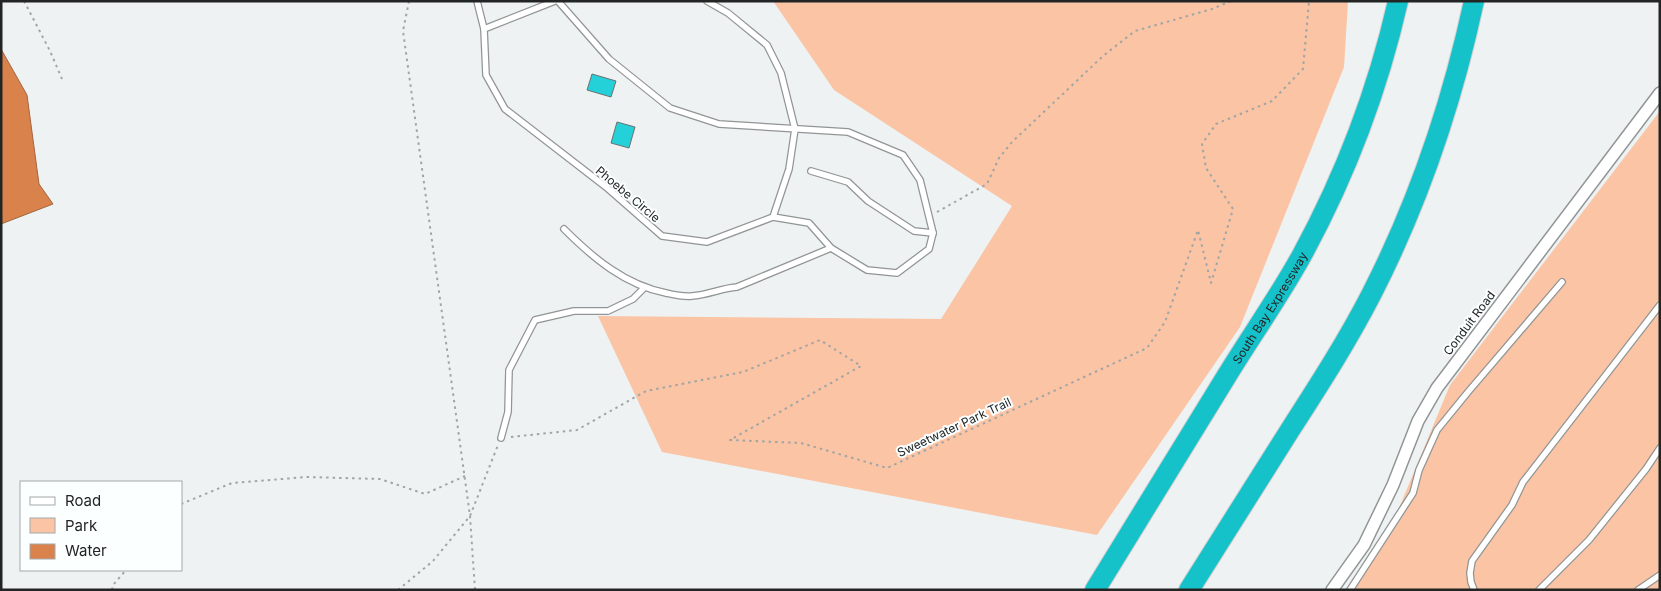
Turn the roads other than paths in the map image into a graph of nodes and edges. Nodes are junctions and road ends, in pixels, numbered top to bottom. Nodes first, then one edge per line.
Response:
1 (477, 1) edge
2 (555, 1) edge
3 (558, 1) edge
4 (707, 1) edge
5 (1398, 1) edge
6 (1474, 1) edge
7 (484, 29) junction
8 (1660, 93) edge
9 (795, 129) junction
10 (811, 171) dead end
11 (773, 217) junction
12 (564, 229) dead end
13 (933, 233) junction
14 (831, 248) junction
15 (1562, 282) dead end
16 (644, 288) junction
17 (1660, 305) edge
18 (501, 438) road end
19 (1660, 448) edge
20 (1660, 575) edge
21 (1095, 590) edge
22 (1189, 590) edge
23 (1332, 590) edge
24 (1350, 590) edge
25 (1474, 590) edge
26 (1539, 590) edge
27 (1638, 590) edge

1 - 7 lane, Phoebe Circle
2 - 7 lane
3 - 9 lane
4 - 9 lane
5 - 21 highway, South Bay Expressway
6 - 22 highway
7 - 11 lane, Phoebe Circle
8 - 23 street, Conduit Road
9 - 11 lane
9 - 13 lane
10 - 13 lane
11 - 14 lane
12 - 16 lane
13 - 14 lane
14 - 16 lane
15 - 24 lane
16 - 18 lane
17 - 25 lane
19 - 26 lane
20 - 27 lane

